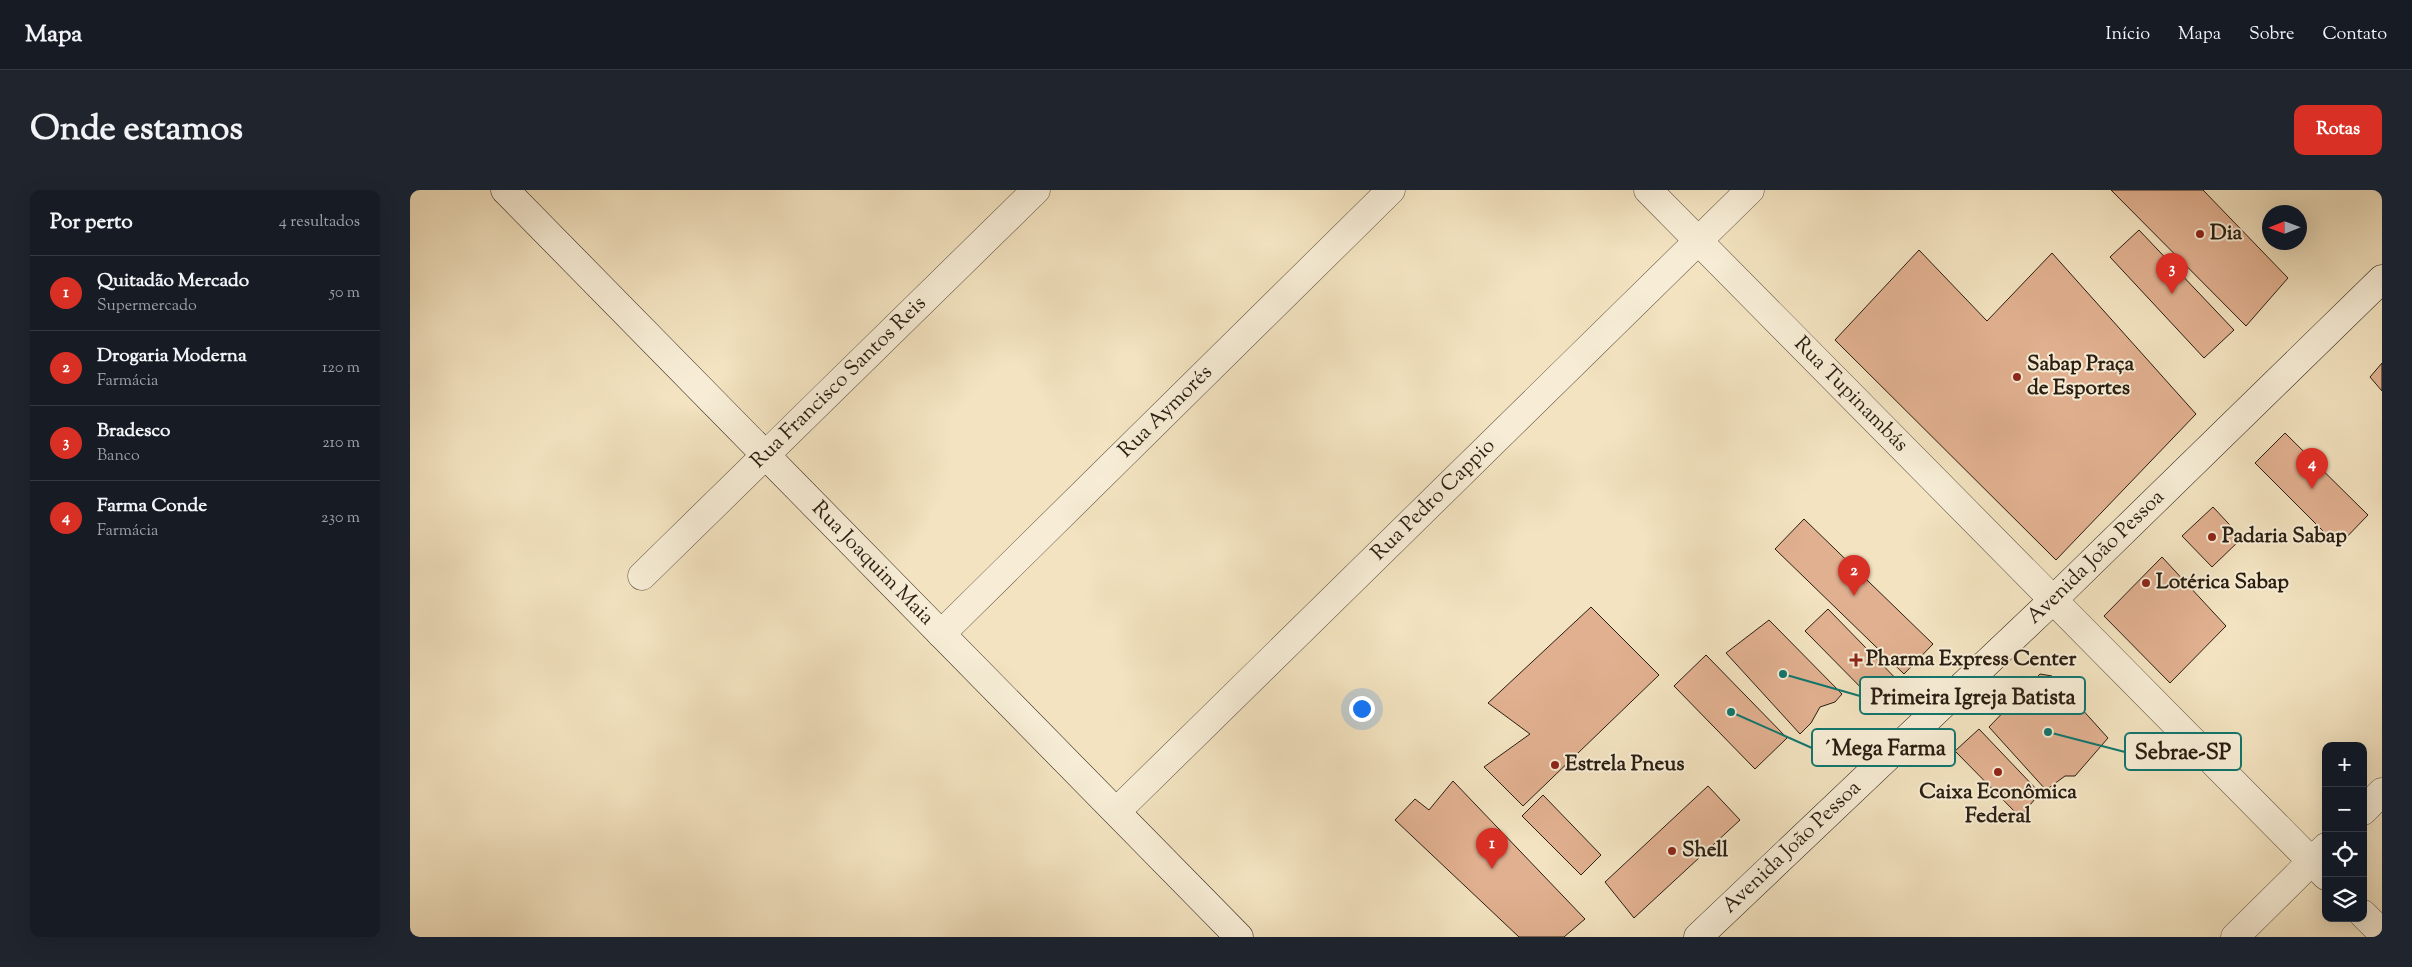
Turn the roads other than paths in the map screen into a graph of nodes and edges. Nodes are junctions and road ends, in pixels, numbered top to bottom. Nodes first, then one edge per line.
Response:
1 (505, 190) edge
2 (1036, 190) edge
3 (1391, 190) edge
4 (1648, 190) edge
5 (1750, 190) edge
6 (1699, 241) junction
7 (2382, 279) edge
8 (765, 455) junction
9 (642, 576) dead end
10 (2054, 599) junction
11 (941, 634) junction
12 (2382, 792) edge
13 (2367, 806) edge
14 (1116, 811) junction
15 (2321, 862) edge
16 (2367, 918) edge
17 (2382, 934) edge
18 (1239, 937) edge
19 (1698, 937) edge
20 (2235, 937) edge

1 - 8 street, Rua Joaquim Maia
2 - 8 street, Rua Francisco Santos Reis
3 - 11 street, Rua Aymorés
4 - 6 street, Rua Tupinambás
5 - 6 street, Rua Pedro Cappio
6 - 10 street, Rua Tupinambás
6 - 14 street, Rua Pedro Cappio
7 - 10 street, Avenida João Pessoa
8 - 9 street, Rua Francisco Santos Reis
8 - 11 street, Rua Joaquim Maia
10 - 15 street, Rua Tupinambás
10 - 19 street, Avenida João Pessoa
11 - 14 street, Rua Joaquim Maia
12 - 13 street
14 - 18 street, Rua Joaquim Maia
15 - 20 street
16 - 17 street

